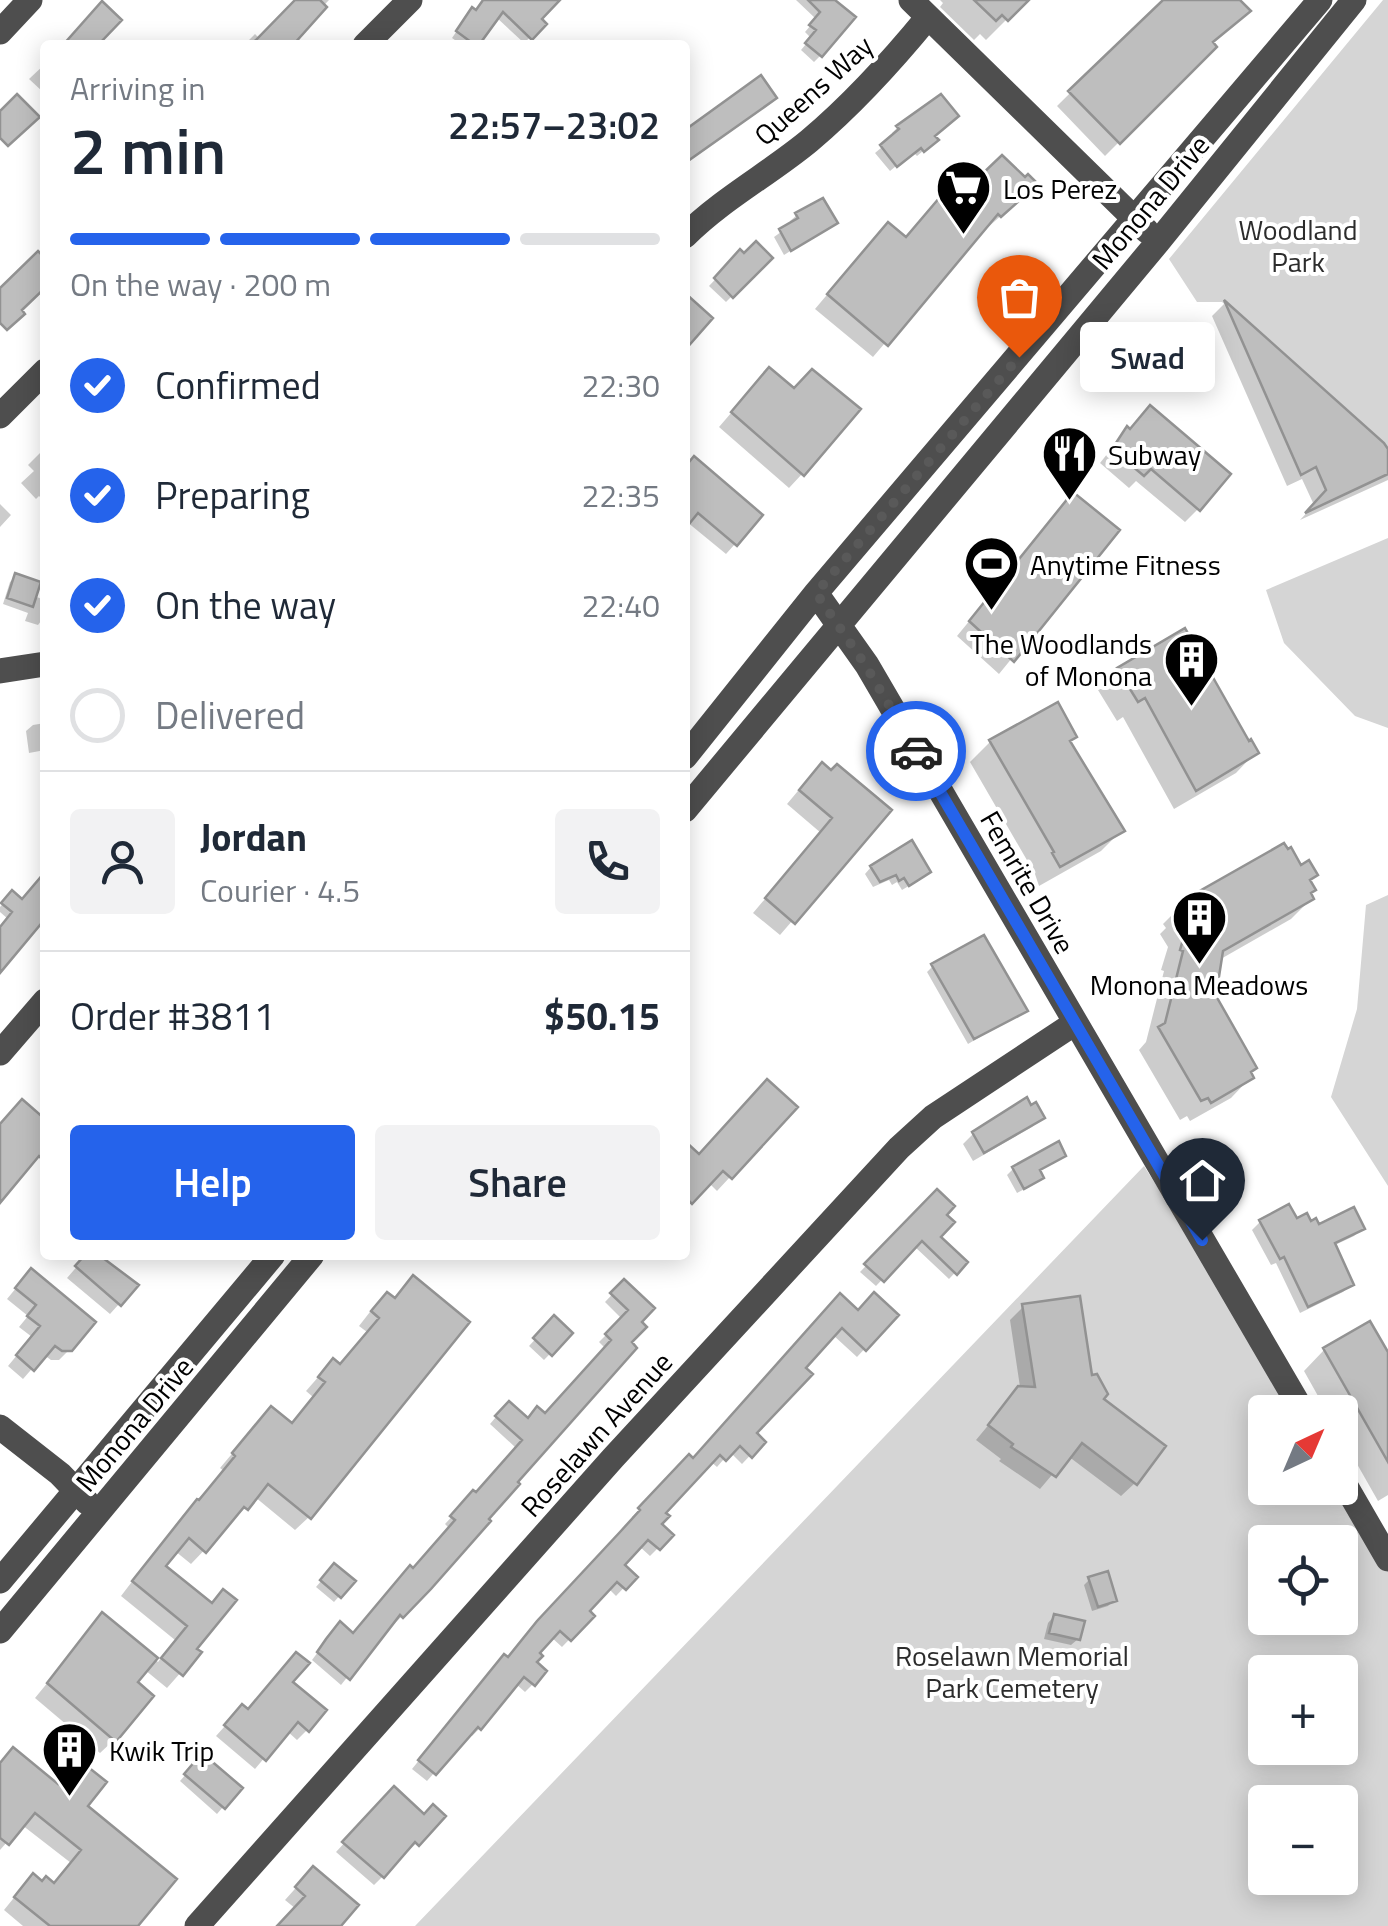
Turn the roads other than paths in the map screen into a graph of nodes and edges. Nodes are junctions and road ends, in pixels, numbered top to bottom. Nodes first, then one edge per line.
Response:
1 (410, 0) edge
2 (1320, 0) edge
3 (1354, 0) edge
4 (21, 3) edge
5 (920, 9) edge
6 (0, 32) edge
7 (379, 40) edge
8 (1136, 220) junction
9 (690, 231) edge
10 (1158, 242) junction
11 (40, 376) edge
12 (0, 416) edge
13 (816, 593) junction
14 (839, 622) junction
15 (40, 665) edge
16 (0, 671) edge
17 (690, 751) edge
18 (690, 804) edge
19 (40, 1007) edge
20 (1075, 1022) junction
21 (0, 1053) edge
22 (269, 1260) edge
23 (308, 1260) edge
24 (1293, 1395) edge
25 (0, 1426) edge
26 (76, 1490) junction
27 (1357, 1505) edge
28 (98, 1514) junction
29 (1388, 1559) edge
30 (0, 1580) edge
31 (0, 1631) edge
32 (197, 1926) edge

1 - 7 street
2 - 8 street, Monona Drive
3 - 10 street, Monona Drive
4 - 6 street
5 - 8 street
5 - 9 street, Queens Way
8 - 10 street
8 - 13 street, Monona Drive
10 - 14 street, Monona Drive
11 - 12 street
13 - 14 street, Femrite Drive
13 - 17 street, Monona Drive
14 - 18 street, Monona Drive
14 - 20 street, Femrite Drive
15 - 16 street
19 - 21 street
20 - 24 street, Femrite Drive
20 - 32 street, Roselawn Avenue
22 - 26 street, Monona Drive
23 - 28 street, Monona Drive
25 - 26 street
26 - 28 street
26 - 30 street, Monona Drive
27 - 29 street
28 - 31 street, Monona Drive

